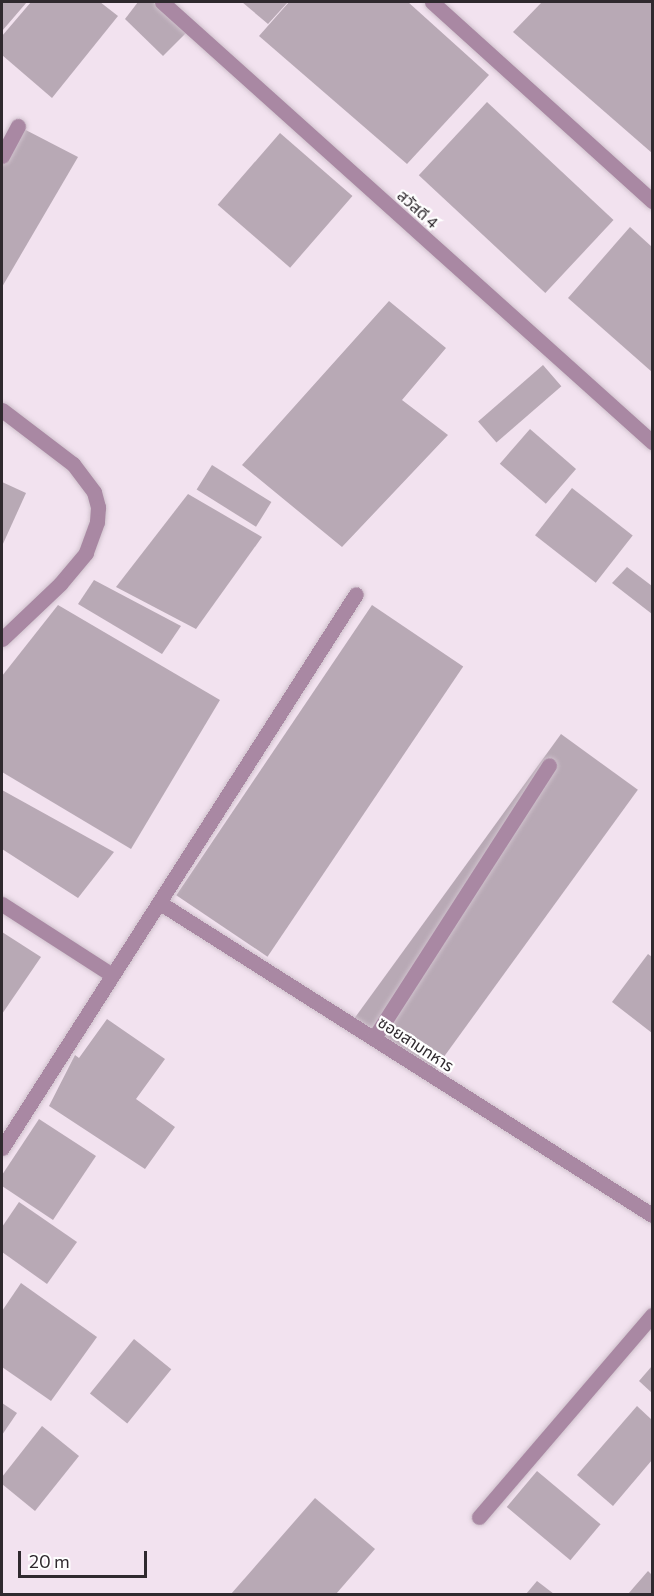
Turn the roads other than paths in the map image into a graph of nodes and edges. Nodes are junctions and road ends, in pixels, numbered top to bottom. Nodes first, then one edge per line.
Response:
1 (162, 2) edge
2 (432, 2) edge
3 (18, 126) dead end
4 (2, 156) edge
5 (652, 201) edge
6 (2, 410) edge
7 (652, 442) edge
8 (356, 594) dead end
9 (2, 639) edge
10 (549, 765) dead end
11 (160, 903) junction
12 (2, 904) edge
13 (112, 975) junction
14 (374, 1038) junction
15 (2, 1148) edge
16 (652, 1215) edge
17 (652, 1315) edge
18 (479, 1516) dead end

1 - 7 street, สวัสดี 4
2 - 5 street
3 - 4 street
6 - 9 street
8 - 11 street
10 - 14 street
11 - 13 street
11 - 14 street, ซอยสามทหาร
12 - 13 street
13 - 15 street
14 - 16 street, ซอยสามทหาร
17 - 18 street

